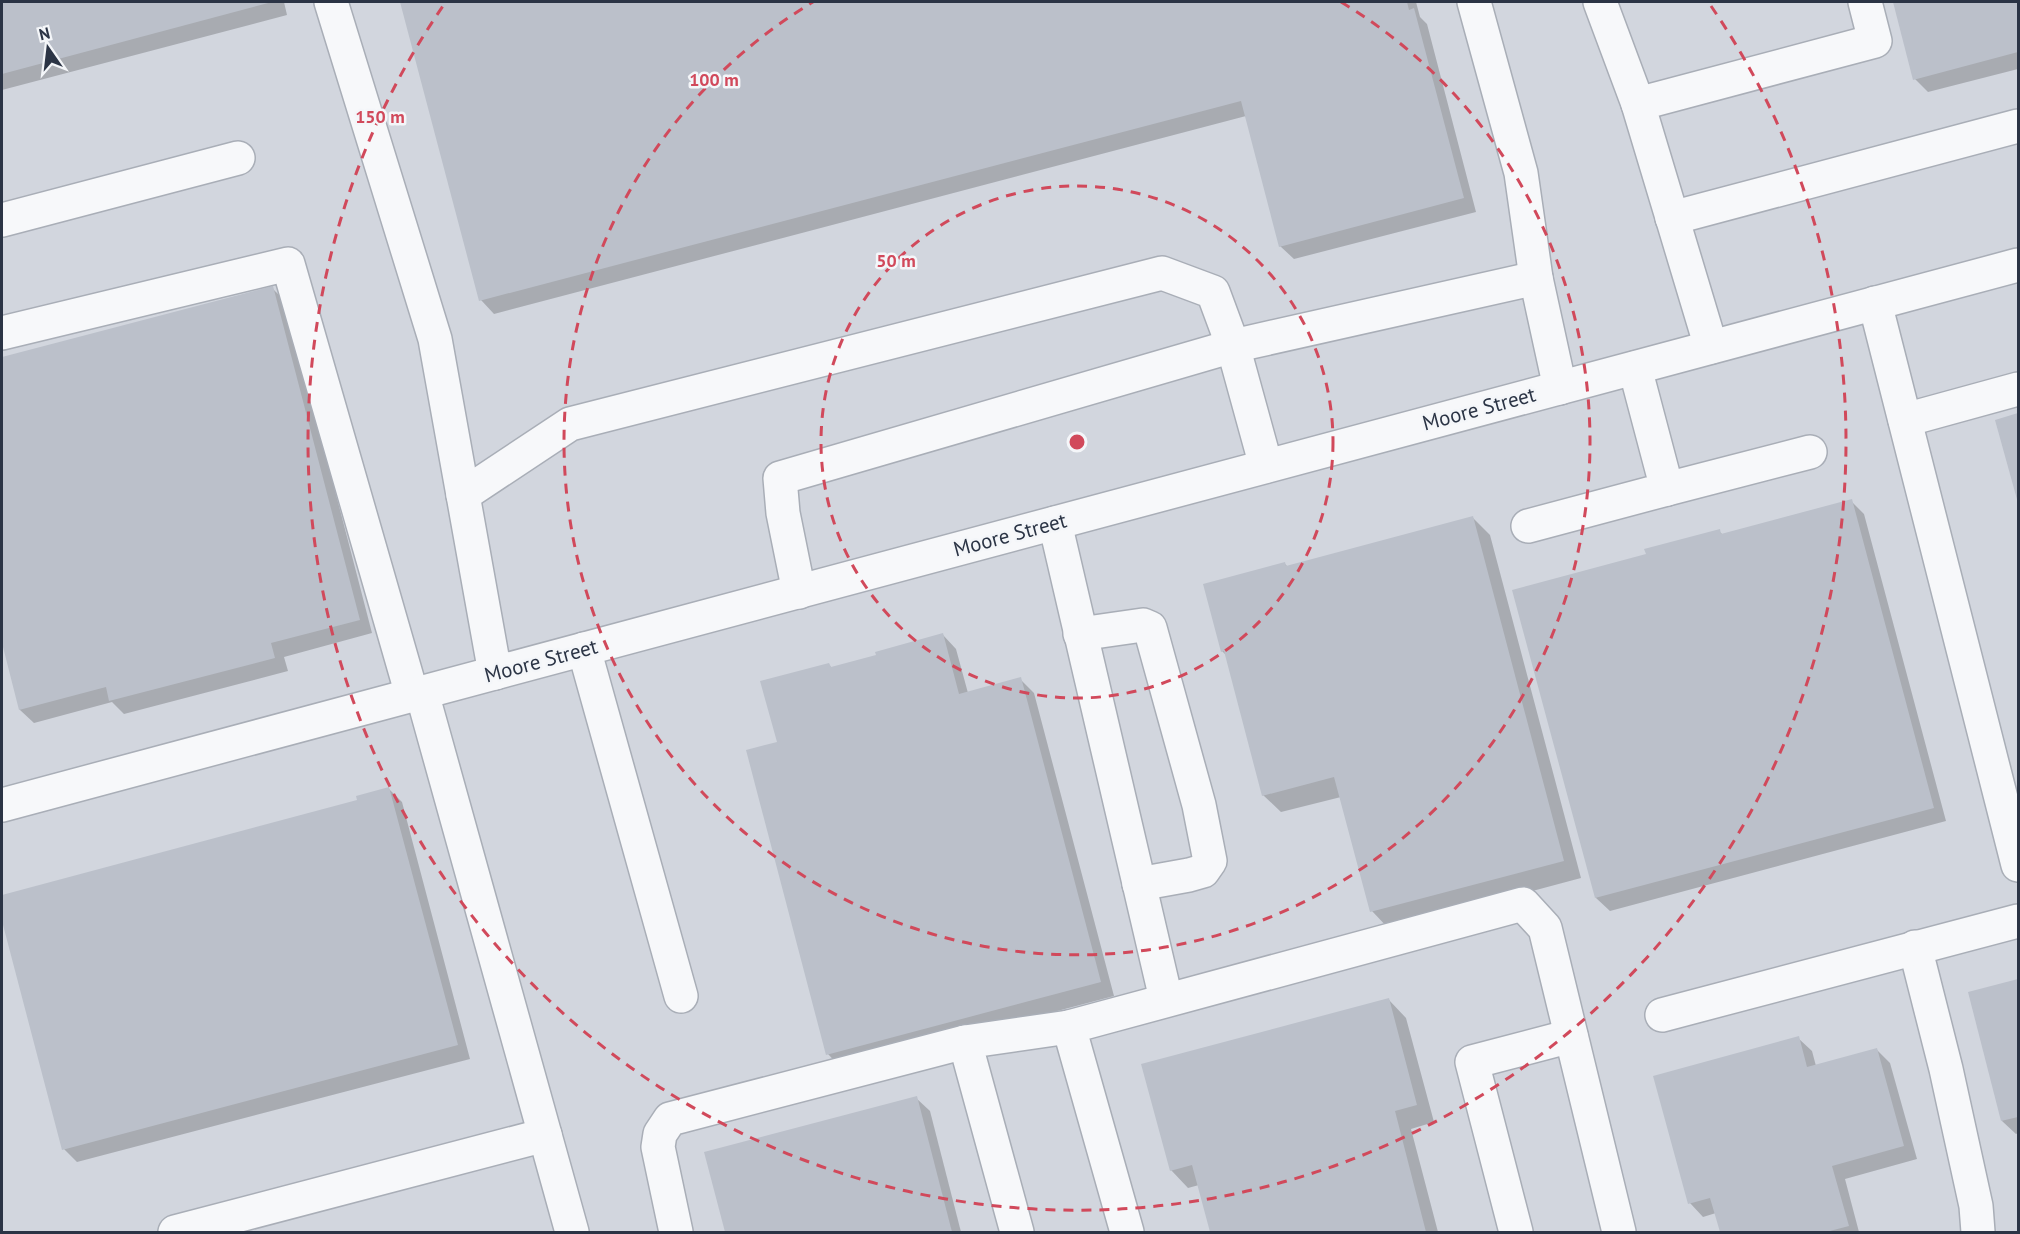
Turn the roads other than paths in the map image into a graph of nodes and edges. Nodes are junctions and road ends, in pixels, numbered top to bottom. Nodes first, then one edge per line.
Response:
1 (331, 2) edge
2 (1474, 2) edge
3 (1600, 2) edge
4 (1865, 2) edge
5 (1638, 104) junction
6 (2019, 126) edge
7 (238, 158) dead end
8 (1672, 218) junction
9 (2, 220) edge
10 (2019, 265) edge
11 (1536, 278) junction
12 (1875, 303) junction
13 (2, 333) edge
14 (1233, 346) junction
15 (1711, 347) junction
16 (1635, 368) junction
17 (1560, 388) junction
18 (2019, 389) edge
19 (1905, 420) junction
20 (1810, 452) dead end
21 (1266, 466) junction
22 (1667, 489) junction
23 (463, 495) junction
24 (1054, 523) junction
25 (1528, 526) dead end
26 (799, 592) junction
27 (1080, 634) junction
28 (584, 649) junction
29 (495, 673) junction
30 (417, 694) junction
31 (2, 806) edge
32 (2019, 865) edge
33 (1139, 884) junction
34 (2019, 921) edge
35 (1915, 948) junction
36 (681, 996) dead end
37 (1166, 999) junction
38 (1662, 1015) dead end
39 (1069, 1027) junction
40 (1571, 1036) junction
41 (966, 1042) junction
42 (545, 1135) junction
43 (175, 1233) edge
44 (572, 1233) edge
45 (676, 1233) edge
46 (1017, 1233) edge
47 (1127, 1233) edge
48 (1516, 1233) edge
49 (1619, 1233) edge
50 (1978, 1233) edge

1 - 23 street
2 - 11 street
3 - 5 street
4 - 5 street
5 - 8 street
6 - 8 street
7 - 9 street
8 - 15 street
10 - 12 street, Moore Street
11 - 14 street
11 - 17 street
12 - 15 street, Moore Street
12 - 19 street
13 - 30 street
14 - 21 street
14 - 23 street
14 - 26 street
15 - 16 street, Moore Street
16 - 17 street, Moore Street
16 - 22 street
17 - 21 street, Moore Street
18 - 19 street
19 - 32 street
20 - 22 street
21 - 24 street, Moore Street
22 - 25 street
23 - 29 street
24 - 26 street, Moore Street
24 - 27 street
26 - 28 street, Moore Street
27 - 33 street
27 - 33 street
28 - 29 street, Moore Street
28 - 36 street
29 - 30 street, Moore Street
30 - 31 street, Moore Street
30 - 42 street
33 - 37 street
34 - 35 street
35 - 38 street
35 - 50 street
37 - 39 street
37 - 40 street
39 - 41 street
39 - 47 street
40 - 48 street
40 - 49 street
41 - 45 street
41 - 46 street
42 - 43 street
42 - 44 street

